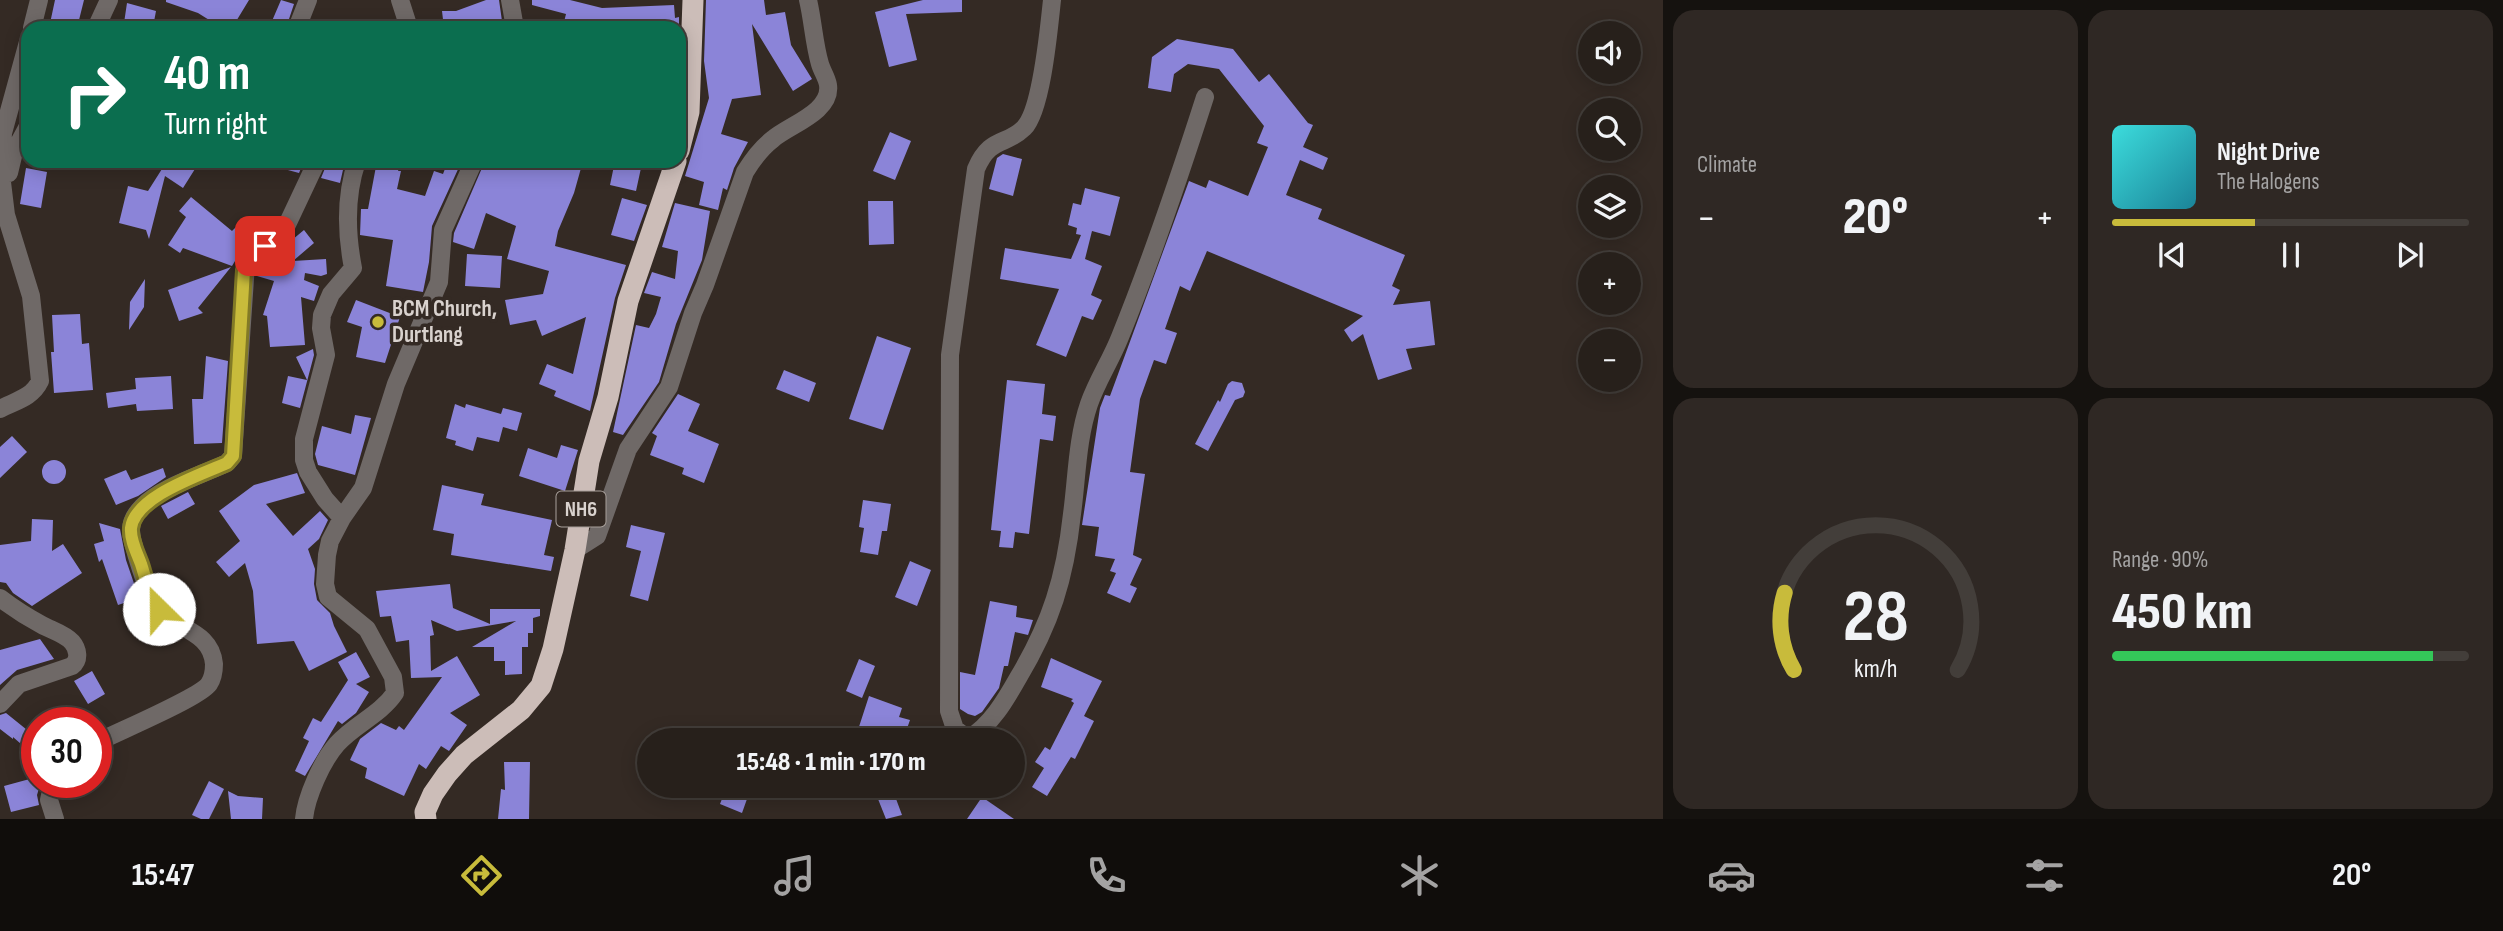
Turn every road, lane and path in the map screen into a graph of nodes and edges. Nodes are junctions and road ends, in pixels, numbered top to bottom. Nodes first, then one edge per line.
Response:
1 (39, 0) edge
2 (109, 0) edge
3 (308, 0) edge
4 (400, 0) edge
5 (510, 0) edge
6 (693, 0) edge
7 (808, 0) edge
8 (1052, 0) edge
9 (34, 21) edge
10 (99, 21) edge
11 (300, 21) edge
12 (406, 21) edge
13 (514, 21) edge
14 (21, 68) edge
15 (1205, 97) dead end
16 (686, 124) edge
17 (21, 139) edge
18 (314, 168) edge
19 (354, 168) edge
20 (471, 168) edge
21 (674, 168) edge
22 (3, 201) junction
23 (0, 409) edge
24 (342, 518) junction
25 (575, 550) junction
26 (0, 597) edge
27 (0, 704) edge
28 (112, 735) edge
29 (50, 798) edge
30 (55, 819) edge
31 (304, 819) edge
32 (426, 819) edge

1 - 9 street
2 - 10 street
3 - 11 street
4 - 12 street
5 - 13 street
6 - 16 highway
7 - 25 street
8 - 15 street
14 - 22 street
17 - 22 street
18 - 28 street
19 - 24 street
20 - 24 street
21 - 25 highway, NH6
22 - 23 street
24 - 31 street
25 - 32 highway, NH6
26 - 27 street
29 - 30 street

